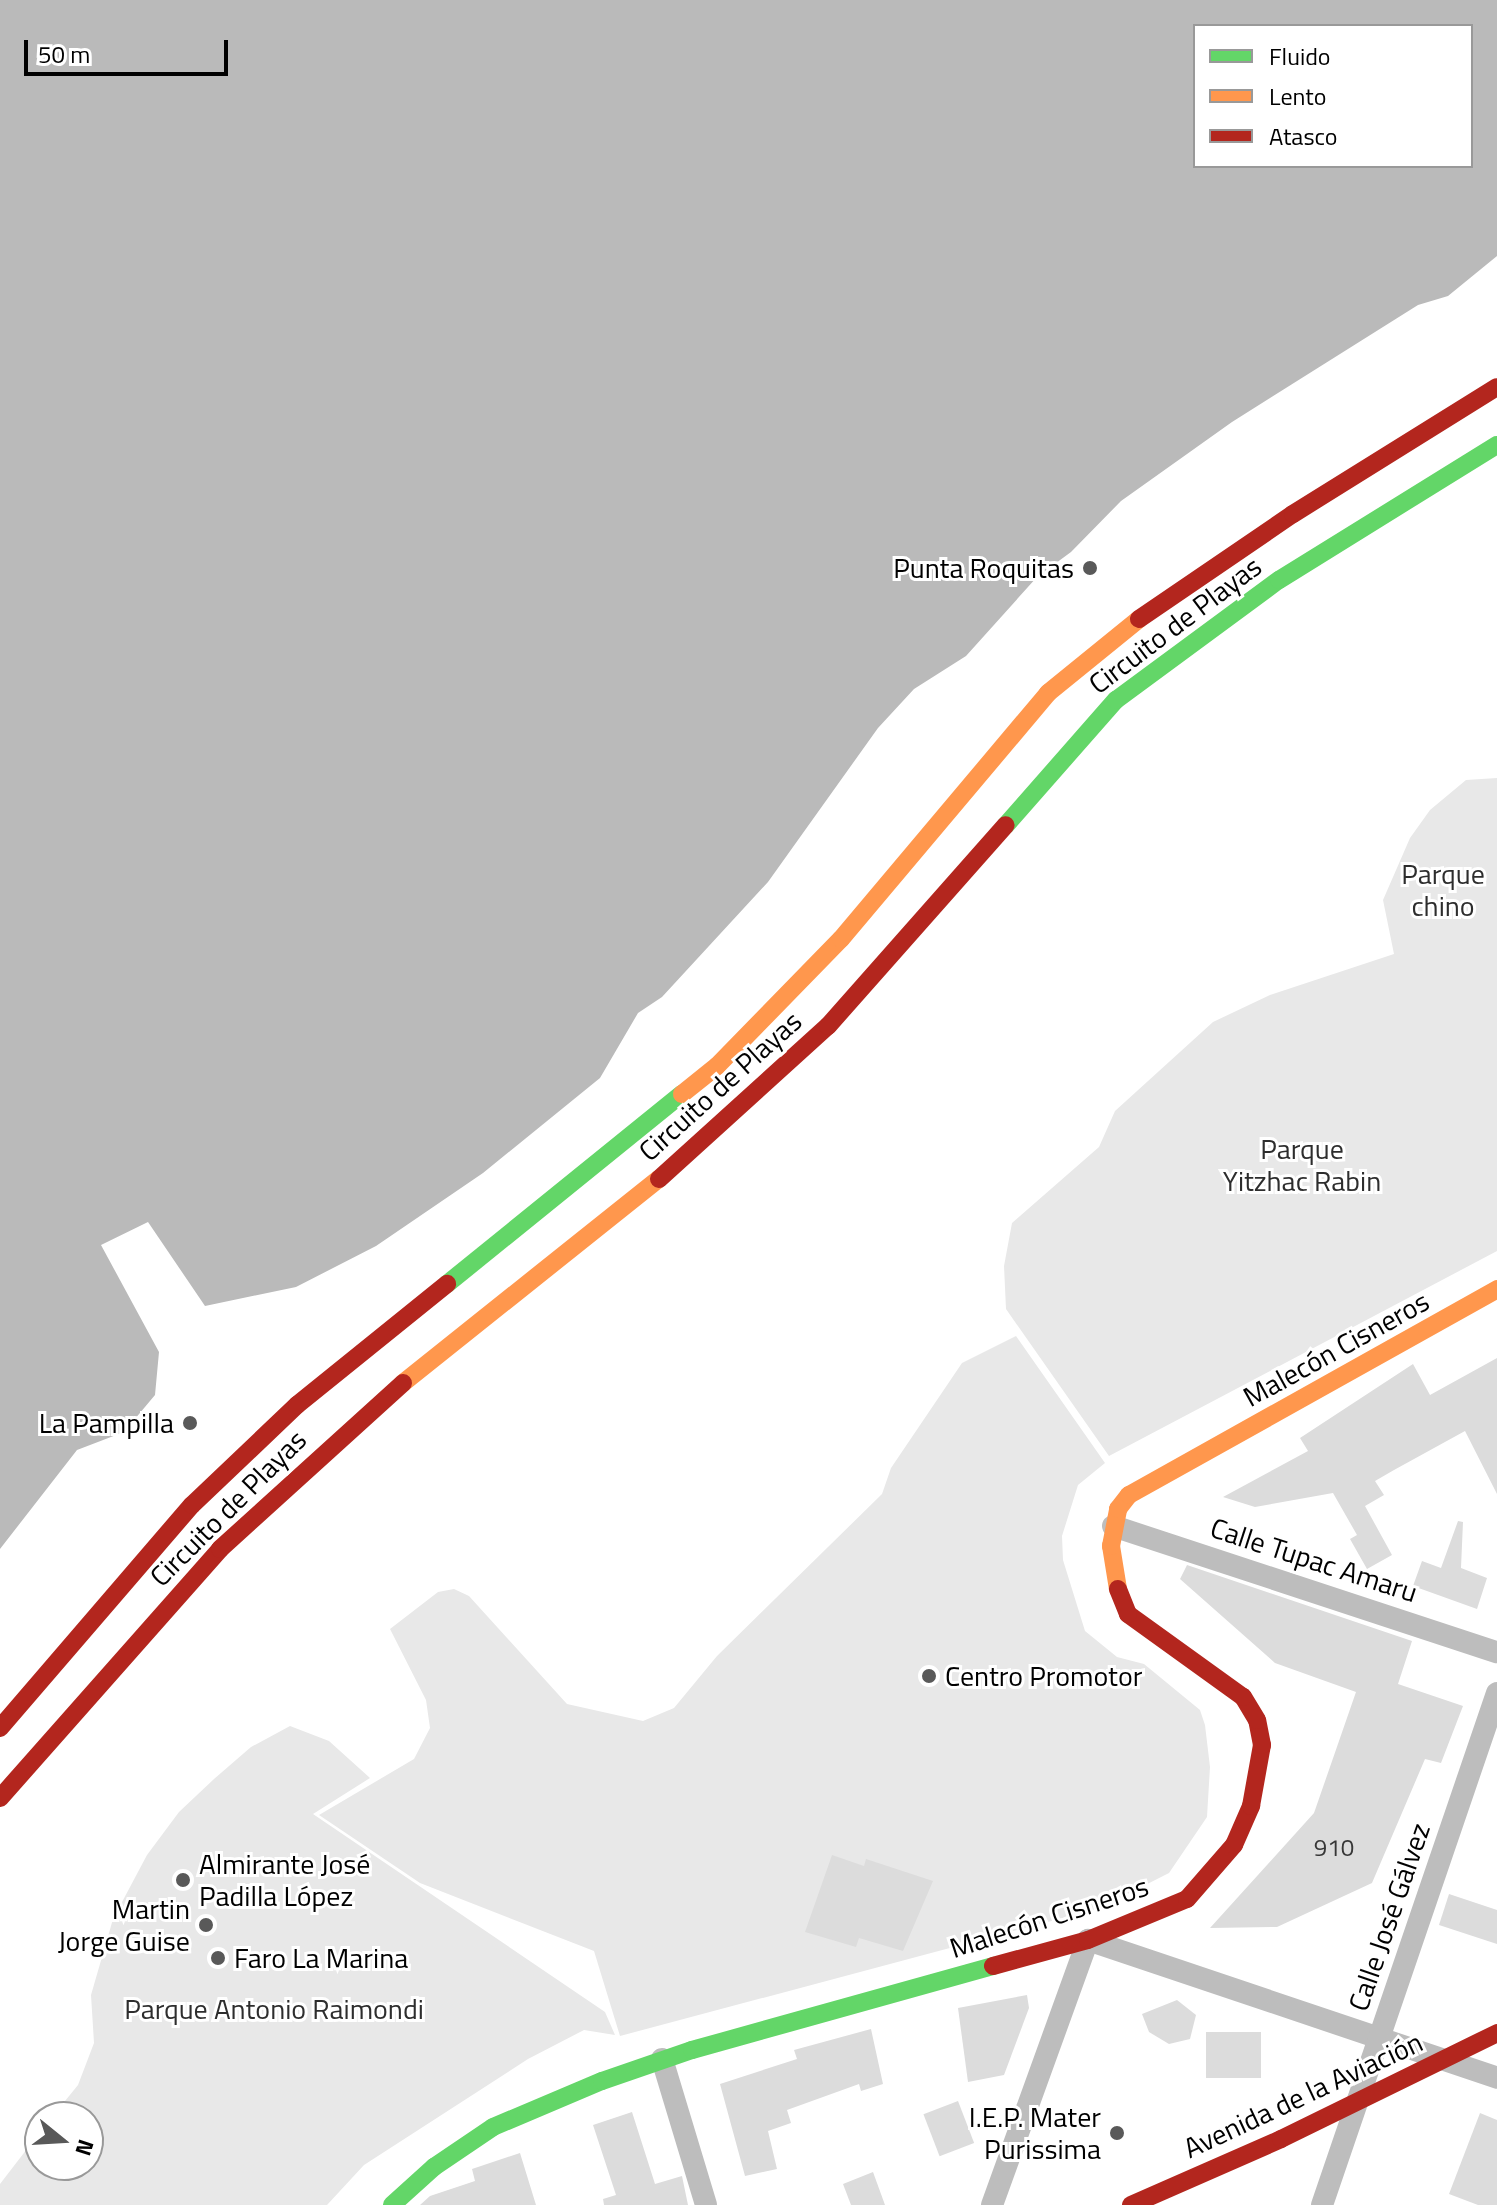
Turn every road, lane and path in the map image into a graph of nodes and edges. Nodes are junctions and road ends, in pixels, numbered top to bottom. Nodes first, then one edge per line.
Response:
1 (1497, 387) edge
2 (1497, 445) edge
3 (1497, 1289) edge
4 (1113, 1526) junction
5 (1497, 1652) edge
6 (1497, 1693) edge
7 (0, 1728) edge
8 (0, 1798) edge
9 (1088, 1940) junction
10 (1497, 2033) edge
11 (1380, 2037) junction
12 (662, 2059) junction
13 (1444, 2059) junction
14 (1497, 2078) edge
15 (1357, 2103) junction
16 (392, 2205) edge
17 (706, 2205) edge
18 (992, 2205) edge
19 (1131, 2205) edge
20 (1322, 2205) edge

1 - 7 main road, Circuito de Playas
2 - 8 main road, Circuito de Playas
3 - 4 main road, Malecón Cisneros
4 - 5 street, Calle Tupac Amaru
4 - 9 main road, Malecón Cisneros
6 - 11 street, Calle José Gálvez
9 - 11 street
9 - 12 main road, Malecón Cisneros
9 - 18 street
10 - 13 main road, Avenida de la Aviación
11 - 13 street
11 - 15 street, Calle José Gálvez
12 - 16 main road, Malecón Cisneros
12 - 17 street
13 - 14 street
13 - 15 main road, Avenida de la Aviación
15 - 19 main road, Avenida de la Aviación
15 - 20 street, Calle José Gálvez

